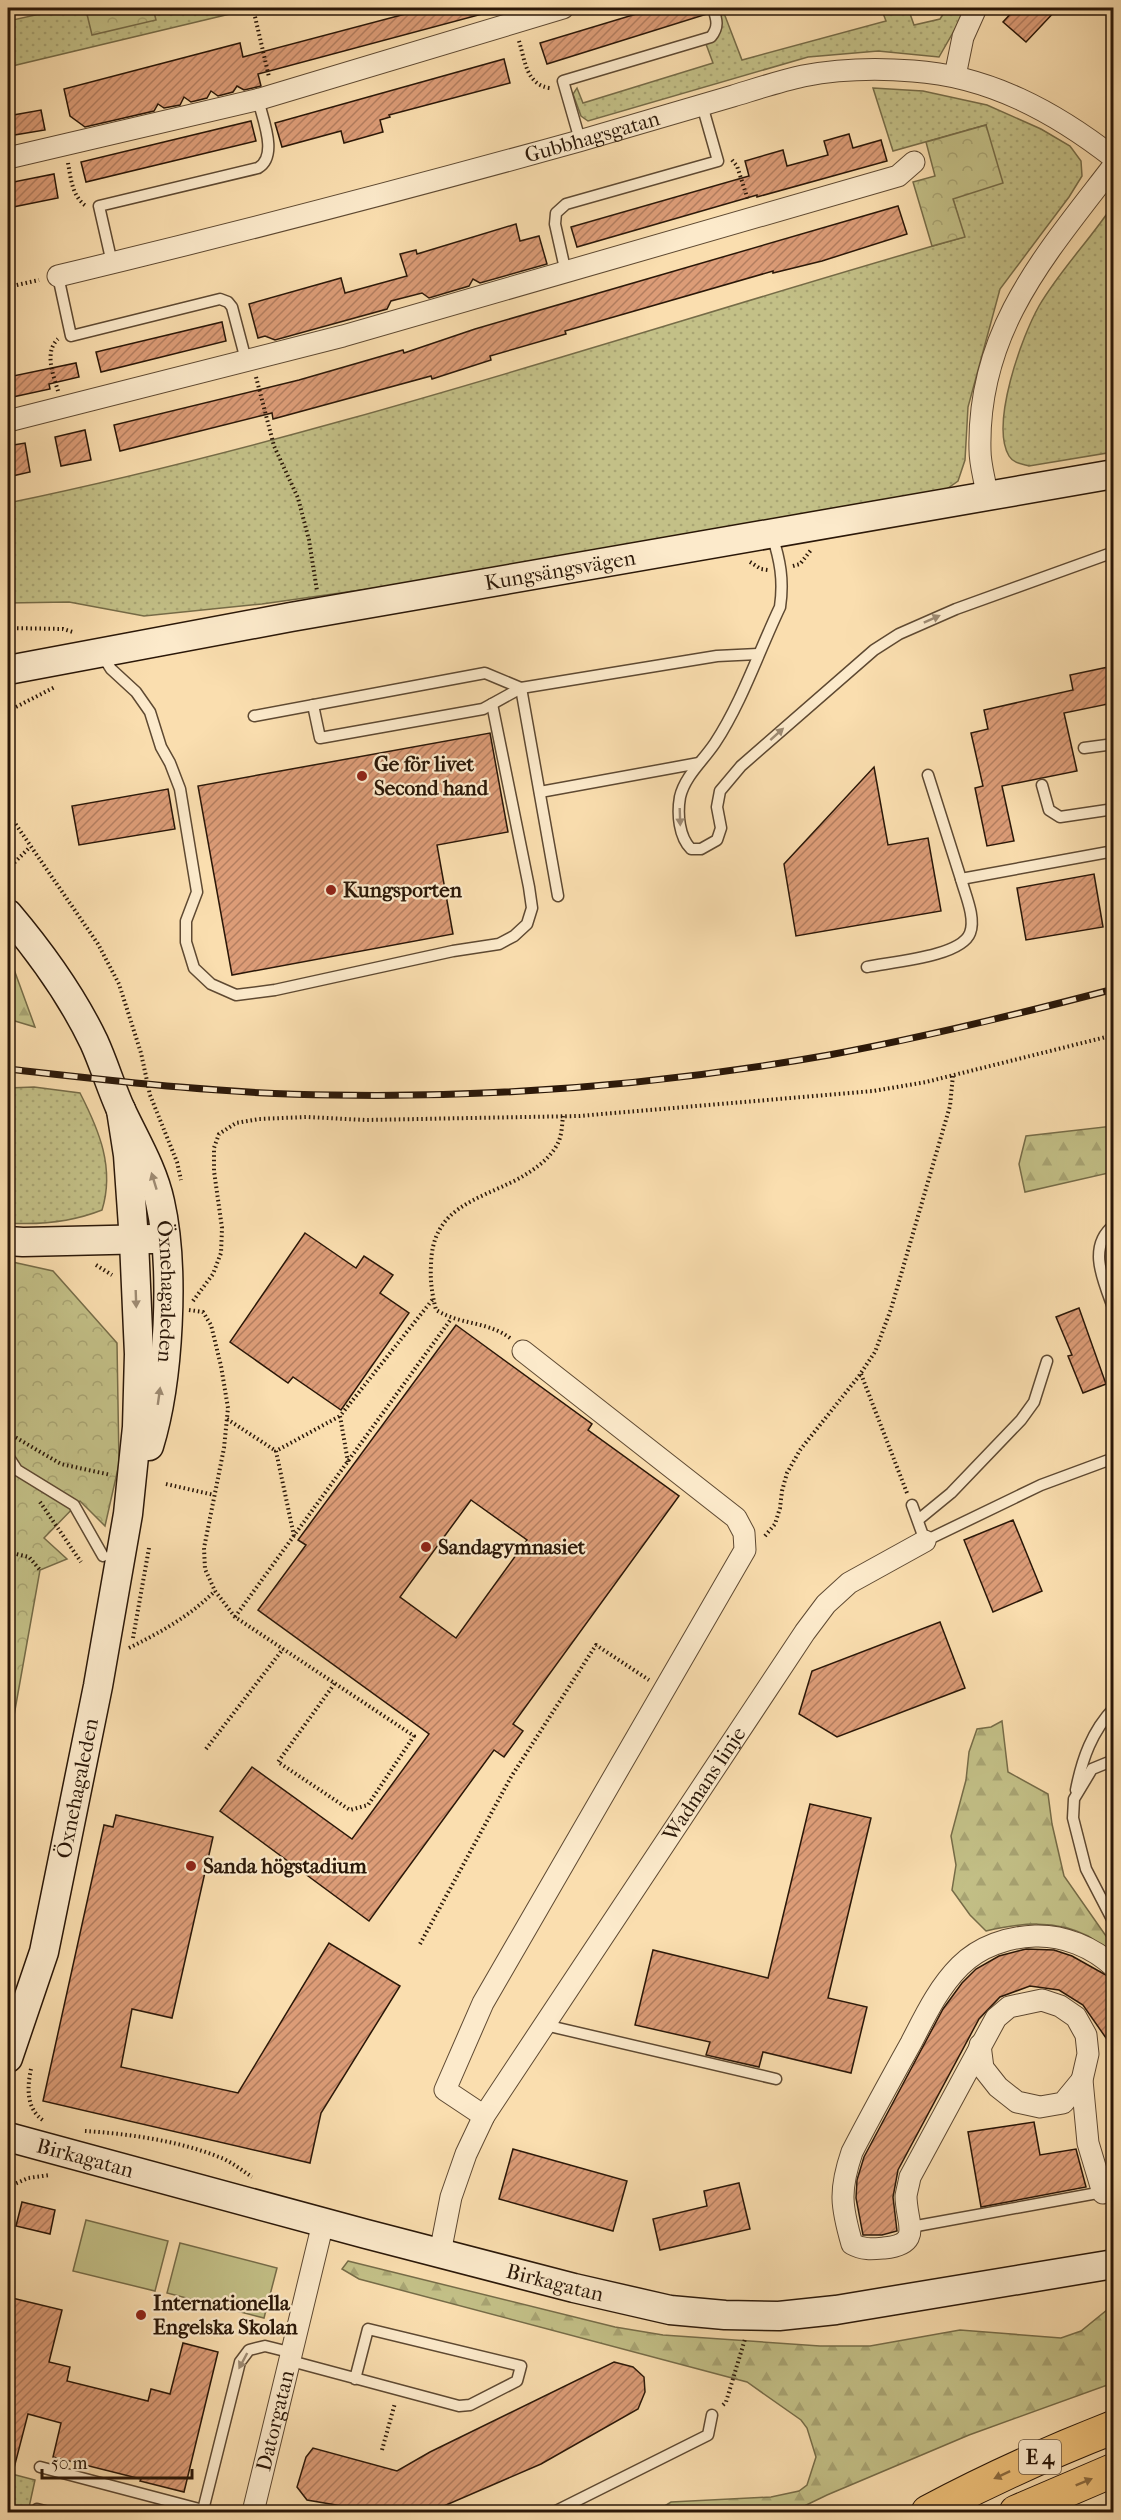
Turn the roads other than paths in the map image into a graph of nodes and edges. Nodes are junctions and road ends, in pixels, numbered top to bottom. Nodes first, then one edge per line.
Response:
1 (562, 8) edge
2 (713, 8) edge
3 (976, 8) edge
4 (955, 76) junction
5 (265, 96) junction
6 (702, 105) junction
7 (580, 140) junction
8 (8, 158) edge
9 (1113, 158) edge
10 (914, 162) dead end
11 (1113, 165) edge
12 (112, 263) junction
13 (566, 273) junction
14 (58, 276) joint
15 (249, 359) junction
16 (8, 421) edge
17 (1113, 474) edge
18 (987, 495) junction
19 (772, 534) junction
20 (1113, 552) edge
21 (100, 652) junction
22 (758, 654) junction
23 (8, 670) edge
24 (521, 688) junction
25 (492, 704) junction
26 (313, 705) junction
27 (254, 716) dead end
28 (1113, 744) edge
29 (1084, 748) dead end
30 (699, 763) junction
31 (928, 775) dead end
32 (1042, 785) dead end
33 (540, 792) junction
34 (1113, 809) edge
35 (1113, 851) edge
36 (961, 879) junction
37 (558, 896) dead end
38 (12, 920) edge
39 (867, 967) dead end
40 (121, 1110) junction
41 (1113, 1225) edge
42 (166, 1239) junction
43 (8, 1241) edge
44 (134, 1241) junction
45 (1113, 1310) edge
46 (522, 1351) road end
47 (1047, 1361) dead end
48 (8, 1456) edge
49 (1113, 1458) edge
50 (912, 1505) road end
51 (128, 1514) junction
52 (918, 1520) junction
53 (925, 1541) junction
54 (103, 1556) dead end
55 (1113, 1708) edge
56 (1113, 1760) edge
57 (1074, 1799) junction
58 (1113, 1923) edge
59 (1113, 1967) edge
60 (545, 2025) junction
61 (980, 2045) junction
62 (8, 2058) edge
63 (776, 2079) dead end
64 (1082, 2080) junction
65 (484, 2116) junction
66 (8, 2137) edge
67 (1108, 2192) edge
68 (323, 2223) junction
69 (911, 2227) junction
70 (440, 2253) junction
71 (1113, 2264) edge
72 (292, 2357) junction
73 (355, 2379) junction
74 (712, 2415) road end
75 (1113, 2427) edge
76 (40, 2467) dead end
77 (1113, 2470) edge
78 (967, 2491) junction
79 (37, 2510) dead end
80 (209, 2511) edge
81 (49, 2512) edge
82 (253, 2512) edge
83 (554, 2512) edge
84 (907, 2512) edge
85 (928, 2512) edge
86 (1016, 2512) edge

1 - 5 street
2 - 7 lane
3 - 4 street
4 - 6 street, Gubbhagsgatan
4 - 9 street, Gubbhagsgatan
5 - 8 street
5 - 12 lane
6 - 7 street, Gubbhagsgatan
6 - 13 lane
7 - 12 street, Gubbhagsgatan
10 - 13 street
11 - 18 street
12 - 14 street, Gubbhagsgatan
13 - 15 street
14 - 15 lane
15 - 16 street
17 - 18 street, Kungsängsvägen
18 - 19 street, Kungsängsvägen
19 - 21 street, Kungsängsvägen
19 - 22 lane
30 -> 20 lane
21 - 23 street, Kungsängsvägen
21 - 25 lane
22 - 24 lane
22 - 30 lane
24 - 25 lane
24 - 26 lane
24 - 33 lane
25 - 26 lane
26 - 27 lane
28 - 29 lane
30 - 33 lane
31 - 36 lane
32 - 34 lane
33 - 37 lane
35 - 36 lane
36 - 39 lane
38 - 40 street, Öxnehagaleden
42 -> 40 street, Öxnehagaleden
40 - 44 street, Öxnehagaleden
41 - 45 lane
42 - 44 street
51 -> 42 street, Öxnehagaleden
43 - 44 street
44 -> 51 street, Öxnehagaleden
46 - 65 street
47 - 52 lane
48 - 54 lane
49 - 53 lane, Wadmans linje
50 - 52 lane
51 - 62 street, Öxnehagaleden
52 - 53 lane
53 - 60 street, Wadmans linje
55 - 57 lane
56 - 57 lane
57 - 58 lane
59 - 69 street
60 - 63 lane
60 - 65 street, Wadmans linje
61 - 64 street
61 - 64 street
61 - 69 street
64 - 67 street
65 - 70 street, Wadmans linje
66 - 68 street, Birkagatan
67 - 69 lane
68 - 70 street, Birkagatan
68 - 72 street, Datorgatan
70 - 71 street, Birkagatan
72 - 73 lane
72 -> 80 lane
72 - 82 street, Datorgatan
73 - 73 lane
74 - 83 lane
75 -> 78 highway, E 4
76 - 80 lane
86 -> 77 highway, E 4
78 - 84 highway
78 - 85 highway, E 4
79 - 81 lane

